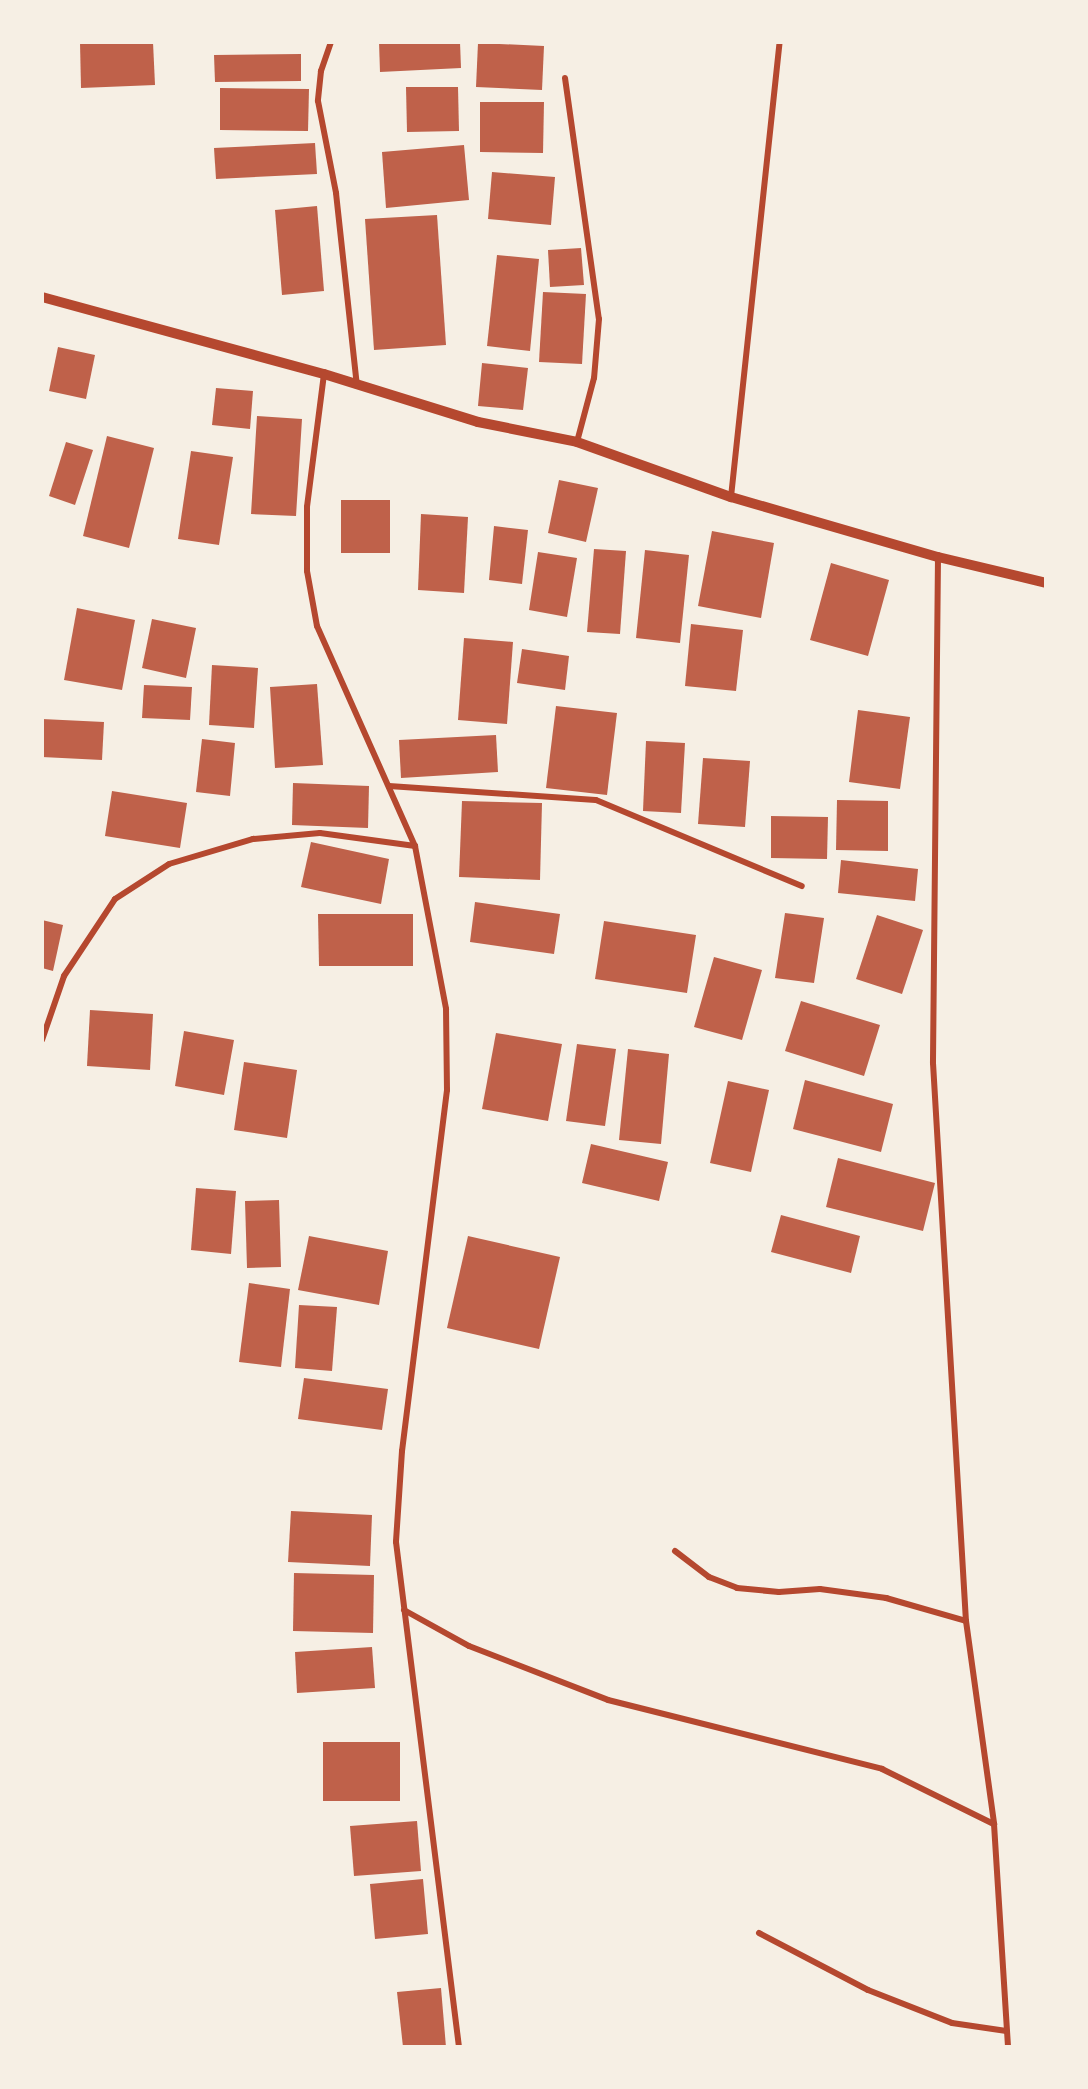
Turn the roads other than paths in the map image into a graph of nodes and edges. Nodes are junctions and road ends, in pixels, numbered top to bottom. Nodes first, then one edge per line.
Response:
1 (332, 42) edge
2 (780, 42) edge
3 (565, 78) dead end
4 (42, 297) edge
5 (324, 374) junction
6 (357, 386) junction
7 (577, 442) junction
8 (731, 497) junction
9 (938, 557) junction
10 (1046, 583) edge
11 (389, 786) junction
12 (415, 846) junction
13 (802, 886) dead end
14 (42, 1040) edge
15 (675, 1551) dead end
16 (404, 1610) junction
17 (966, 1621) junction
18 (994, 1824) junction
19 (759, 1933) dead end
20 (1006, 2031) junction
21 (459, 2047) edge
22 (1008, 2047) edge

1 - 6 street
2 - 8 street
3 - 7 street
4 - 5 street
5 - 6 street
5 - 11 street
6 - 7 street
7 - 8 street
8 - 9 street
9 - 10 street
9 - 17 street
11 - 12 street
11 - 13 street
12 - 14 street
12 - 16 street
15 - 17 street
16 - 18 street
16 - 21 street
17 - 18 street
18 - 20 street
19 - 20 street
20 - 22 street

